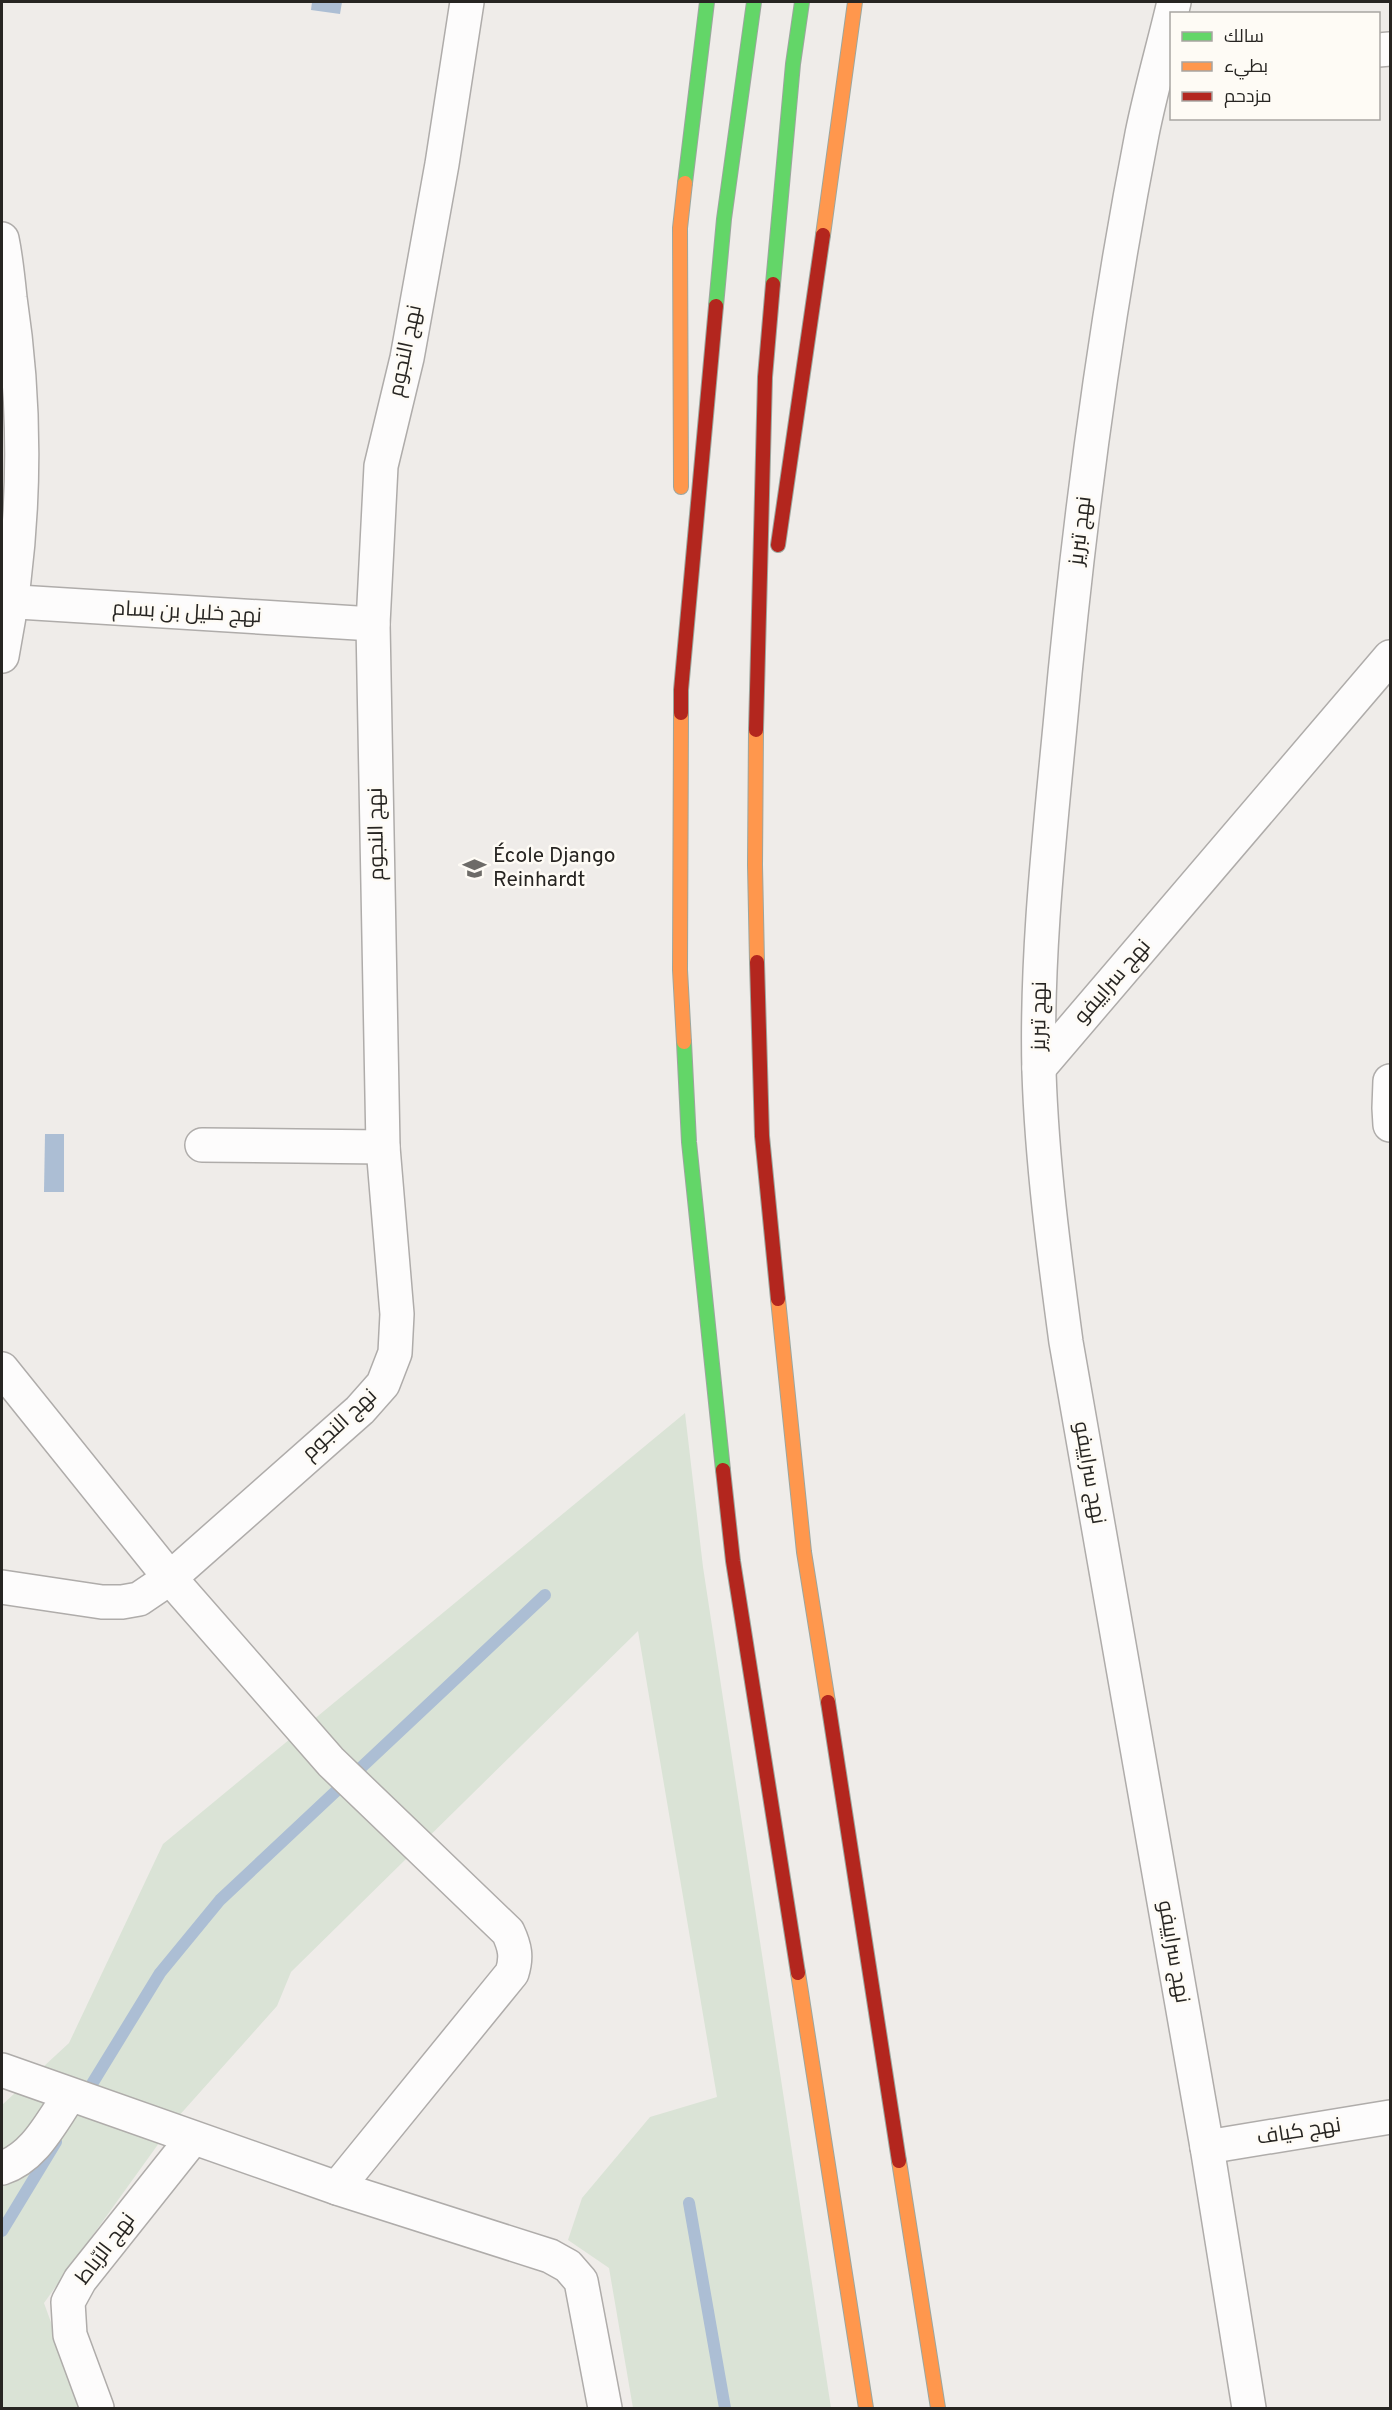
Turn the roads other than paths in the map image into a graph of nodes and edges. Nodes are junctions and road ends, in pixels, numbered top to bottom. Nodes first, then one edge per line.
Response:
1 (467, 2) edge
2 (707, 2) edge
3 (754, 2) edge
4 (802, 2) edge
5 (855, 2) edge
6 (1170, 25) edge
7 (2, 239) edge
8 (681, 500) dead end
9 (681, 536) dead end
10 (7, 602) edge
11 (373, 624) junction
12 (2, 656) edge
13 (1390, 657) edge
14 (757, 683) junction
15 (681, 690) junction
16 (1039, 1068) junction
17 (1390, 1081) edge
18 (1390, 1125) edge
19 (202, 1146) dead end
20 (383, 1147) junction
21 (2, 1370) edge
22 (170, 1578) junction
23 (2, 1587) edge
24 (2, 2070) edge
25 (70, 2095) junction
26 (1390, 2117) edge
27 (193, 2138) junction
28 (1207, 2147) junction
29 (2, 2168) edge
30 (337, 2188) junction
31 (97, 2409) edge
32 (605, 2409) edge
33 (866, 2409) edge
34 (938, 2409) edge
35 (1249, 2409) edge

1 - 11 street, نهج النجوم
2 - 8 highway
3 - 15 highway
4 - 14 highway
5 - 14 highway
6 - 16 street, نهج تبريز
7 - 10 street
9 - 15 highway
10 - 11 street, نهج خليل بن بسام
10 - 12 street
11 - 20 street, نهج النجوم
13 - 16 street, نهج سراييفو
14 - 34 highway
15 - 33 highway
16 - 28 street, نهج سراييفو
17 - 18 street
19 - 20 street
20 - 22 street, نهج النجوم
21 - 22 street
22 - 23 street, نهج النجوم
22 - 30 street
24 - 25 street
25 - 27 street
25 - 29 street
26 - 28 street, نهج كياف
27 - 30 street
27 - 31 street, نهج الرّباط
28 - 35 street, نهج سراييفو
30 - 32 street

